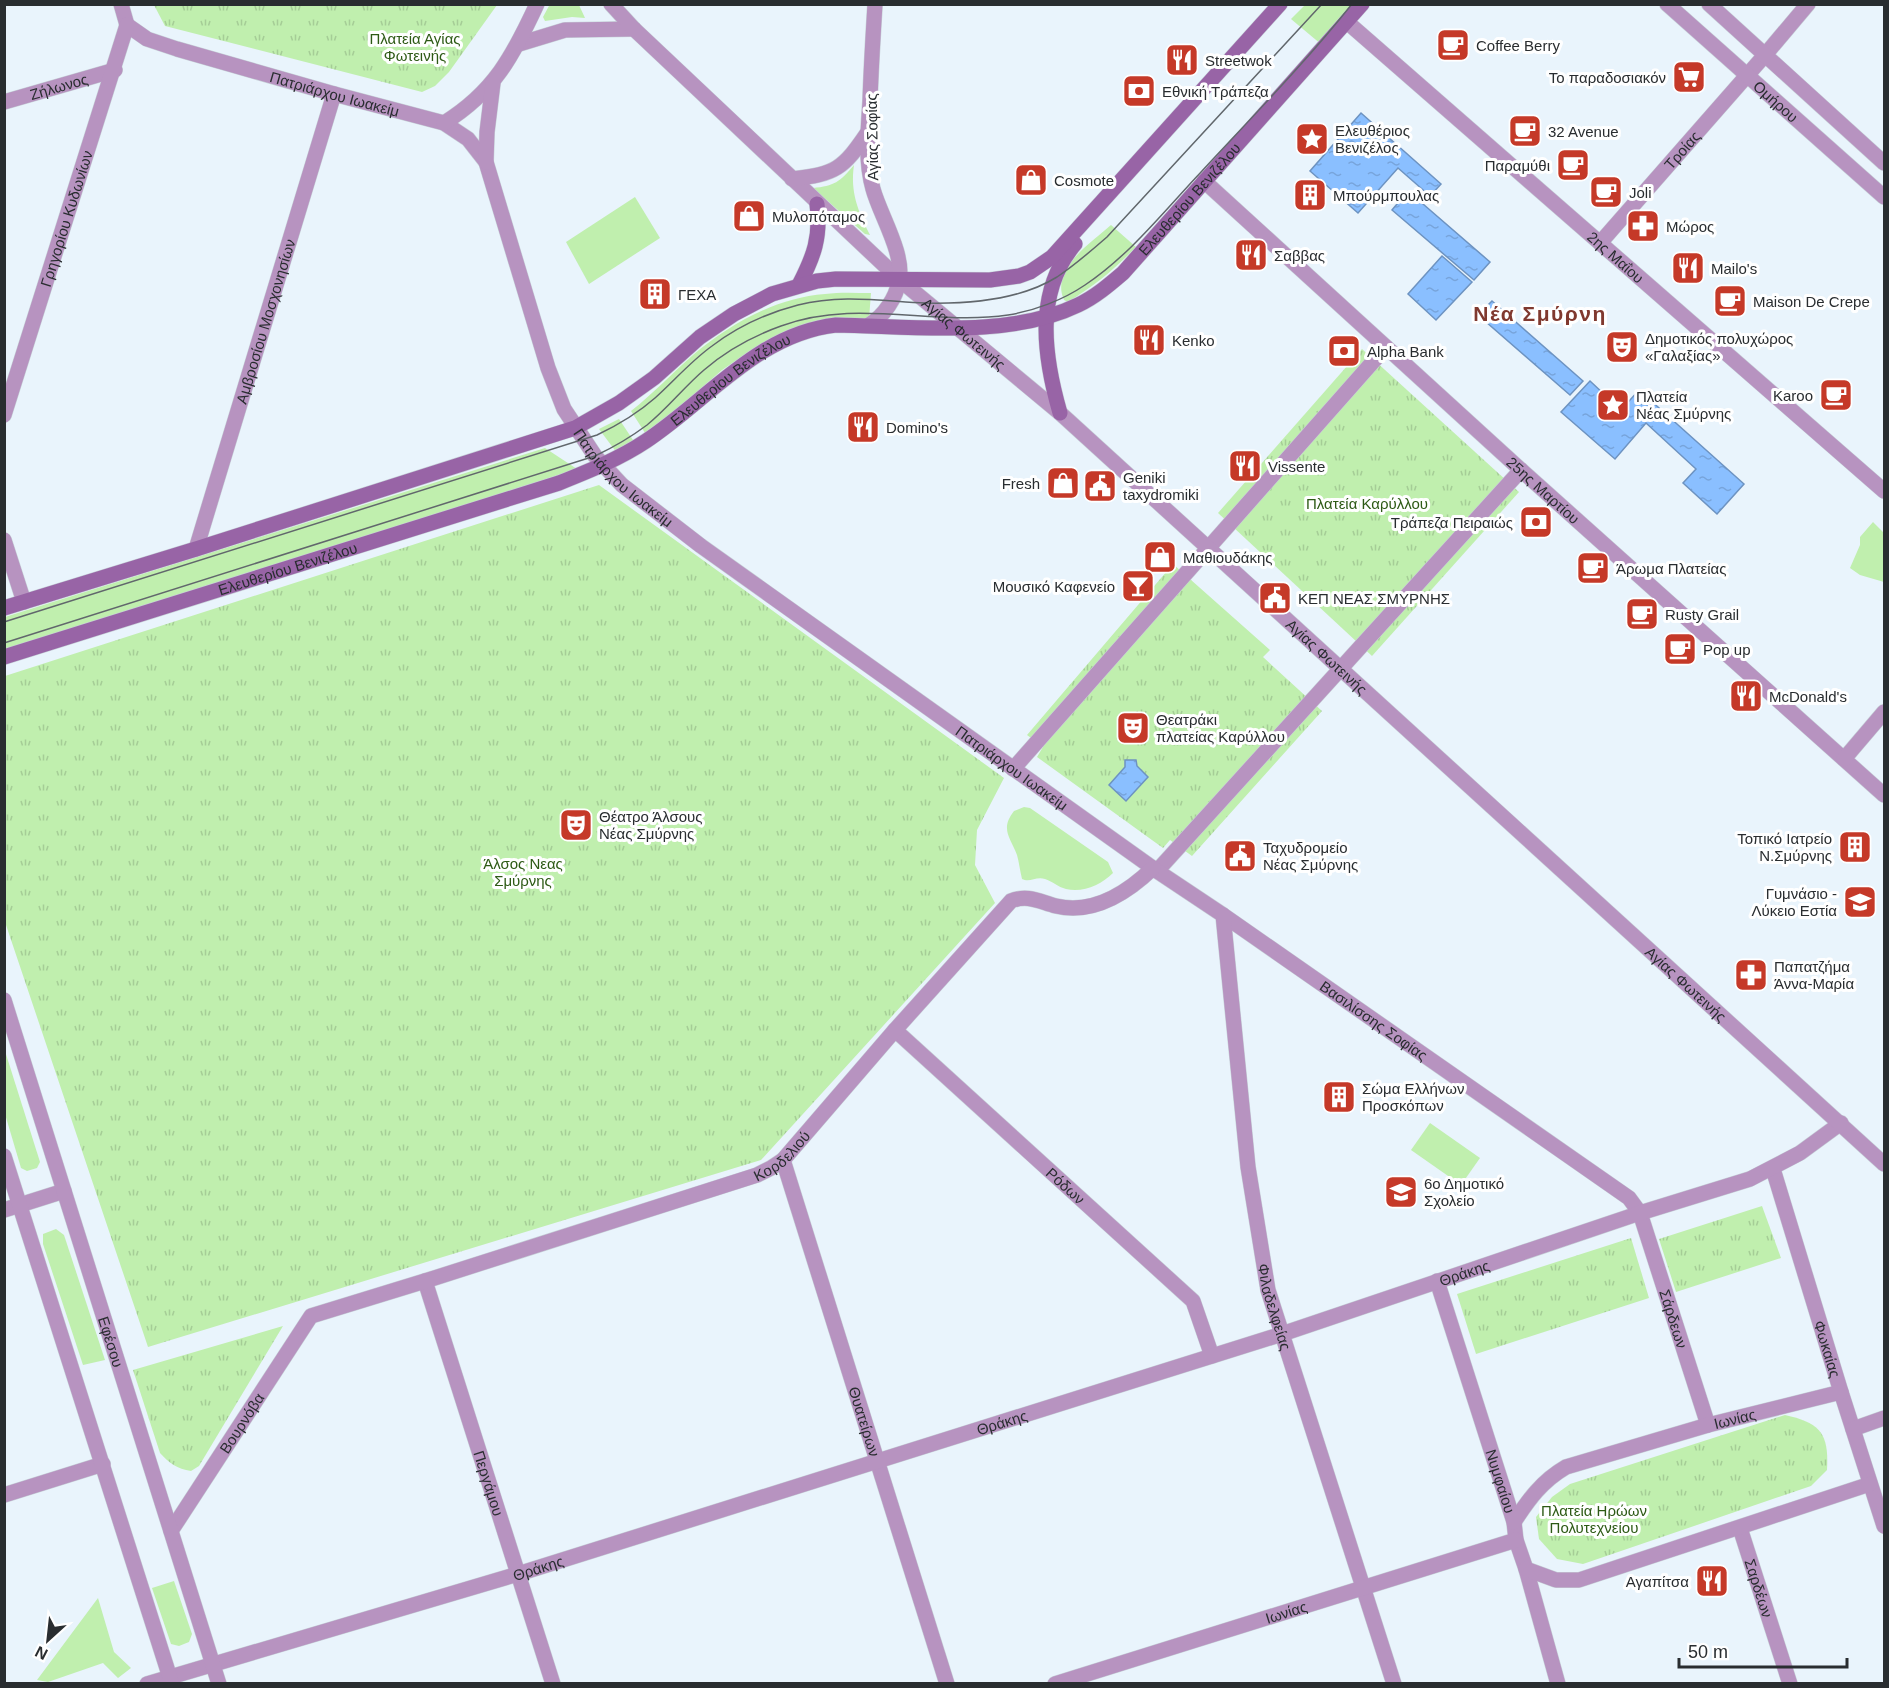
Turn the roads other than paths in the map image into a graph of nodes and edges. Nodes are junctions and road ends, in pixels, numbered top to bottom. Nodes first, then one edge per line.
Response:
1 (121, 4) edge
2 (537, 4) edge
3 (611, 4) edge
4 (875, 4) edge
5 (1362, 4) edge
6 (1667, 4) edge
7 (1709, 4) edge
8 (1808, 4) edge
9 (1280, 5) edge
10 (1347, 22) junction
11 (127, 25) junction
12 (634, 29) junction
13 (519, 44) junction
14 (1765, 55) junction
15 (115, 70) junction
16 (1747, 75) junction
17 (493, 83) junction
18 (334, 94) junction
19 (1195, 99) junction
20 (4, 102) edge
21 (444, 123) junction
22 (868, 132) junction
23 (486, 162) junction
24 (1884, 163) edge
25 (792, 179) junction
26 (1204, 181) junction
27 (1884, 197) edge
28 (817, 204) junction
29 (1599, 243) junction
30 (900, 280) junction
31 (799, 285) junction
32 (1046, 316) junction
33 (869, 326) junction
34 (957, 328) junction
35 (1386, 347) junction
36 (8, 395) edge
37 (1060, 412) junction
38 (4, 415) edge
39 (575, 428) junction
40 (603, 466) junction
41 (1521, 471) junction
42 (1882, 484) edge
43 (4, 540) edge
44 (1209, 548) junction
45 (196, 549) junction
46 (24, 602) junction
47 (4, 608) edge
48 (4, 657) edge
49 (1340, 668) junction
50 (1884, 712) edge
51 (1844, 759) junction
52 (1013, 769) junction
53 (1884, 795) edge
54 (1155, 870) junction
55 (1223, 915) junction
56 (4, 1000) edge
57 (896, 1030) junction
58 (1841, 1123) junction
59 (4, 1156) edge
60 (783, 1160) junction
61 (1884, 1164) edge
62 (1773, 1169) junction
63 (64, 1191) junction
64 (20, 1205) junction
65 (4, 1210) edge
66 (1640, 1213) junction
67 (425, 1281) junction
68 (1437, 1281) junction
69 (311, 1316) joint
70 (1282, 1334) junction
71 (1212, 1356) junction
72 (1841, 1392) junction
73 (1884, 1418) edge
74 (1708, 1425) junction
75 (1853, 1430) junction
76 (877, 1460) junction
77 (103, 1464) junction
78 (1870, 1484) junction
79 (4, 1495) edge
80 (1514, 1522) junction
81 (1884, 1526) edge
82 (1740, 1528) junction
83 (171, 1531) junction
84 (1516, 1540) junction
85 (1526, 1569) junction
86 (518, 1574) junction
87 (1364, 1588) junction
88 (213, 1663) junction
89 (171, 1680) edge
90 (147, 1683) edge
91 (219, 1683) edge
92 (553, 1683) edge
93 (947, 1683) edge
94 (1055, 1683) edge
95 (1394, 1683) edge
96 (1558, 1683) edge
97 (1790, 1683) edge

1 - 11 street
2 - 13 street
3 - 12 street, Αγίας Φωτεινής
4 - 22 street, Αγίας Σοφίας
5 - 10 main road, Ελευθερίου Βενιζέλου
6 - 16 street, Ομήρου
7 - 14 street, Ομήρου
8 - 14 street, Τροίας
9 - 19 main road
10 - 26 main road, Ελευθερίου Βενιζέλου
10 - 29 street, 2ης Μαΐου
11 - 15 street, Γρηγορίου Κυδωνίων
11 - 18 street, Πατριάρχου Ιωακείμ
12 - 13 street
12 - 25 street, Αγίας Φωτεινής
13 - 17 street
14 - 16 street, Τροίας
14 - 24 street, Ομήρου
15 - 20 street, Ζήλωνος
15 - 36 street, Γρηγορίου Κυδωνίων
16 - 27 street, Ομήρου
16 - 29 street, Τροίας
17 - 21 street
17 - 23 street
18 - 21 street, Πατριάρχου Ιωακείμ
18 - 45 street, Αμβροσίου Μοσχονησίων
19 - 30 main road
19 - 32 main road
21 - 23 street, Πατριάρχου Ιωακείμ
22 - 25 street
22 - 30 street, Αγίας Σοφίας
23 - 39 street, Πατριάρχου Ιωακείμ
25 - 28 street, Αγίας Φωτεινής
26 - 32 main road, Ελευθερίου Βενιζέλου
26 - 35 street, 25ης Μαρτίου
28 - 30 street, Αγίας Φωτεινής
28 - 31 main road
29 - 42 street, 2ης Μαΐου
30 - 31 main road
30 - 33 street
30 - 34 street, Αγίας Φωτεινής
31 - 39 main road
32 - 34 main road, Ελευθερίου Βενιζέλου
32 - 37 main road
33 - 34 main road, Ελευθερίου Βενιζέλου
33 - 40 main road, Ελευθερίου Βενιζέλου
34 - 37 street, Αγίας Φωτεινής
35 - 41 street, 25ης Μαρτίου
35 - 44 street
36 - 38 street, Γρηγορίου Κυδωνίων
37 - 44 street, Αγίας Φωτεινής
39 - 40 street, Πατριάρχου Ιωακείμ
39 - 45 main road
40 - 48 main road, Ελευθερίου Βενιζέλου
40 - 52 street, Πατριάρχου Ιωακείμ
41 - 49 street
41 - 51 street, 25ης Μαρτίου
43 - 46 street
44 - 49 street, Αγίας Φωτεινής
44 - 52 street
45 - 46 main road
46 - 47 main road
49 - 54 street
49 - 58 street, Αγίας Φωτεινής
50 - 51 street
51 - 53 street, 25ης Μαρτίου
52 - 54 street, Πατριάρχου Ιωακείμ
54 - 55 street, Πατριάρχου Ιωακείμ
54 - 57 street, Κορδελιού
55 - 66 street, Βασιλίσσης Σοφίας
55 - 70 street, Φιλαδελφείας
56 - 63 street, Εφέσου
57 - 60 street, Κορδελιού
57 - 71 street, Ρόδων
58 - 61 street, Αγίας Φωτεινής
58 - 62 street, Θράκης
59 - 64 street
60 - 67 street, Κορδελιού
60 - 76 street, Θυατείρων
62 - 66 street, Θράκης
62 - 72 street, Φωκαίας
63 - 64 street
63 - 83 street, Εφέσου
64 - 65 street
64 - 77 street
66 - 68 street, Θράκης
66 - 74 street, Σάρδεων
67 - 69 street, Κορδελιού
67 - 86 street, Περγάμου
68 - 70 street, Θράκης
68 - 80 street, Νυμφαίου
69 - 83 street, Βουρνόβα
70 - 71 street, Θράκης
70 - 87 street, Φιλαδελφείας
71 - 76 street, Θράκης
72 - 74 street, Ιωνίας
72 - 75 street, Φωκαίας
73 - 75 street
74 - 80 street, Ιωνίας
75 - 78 street, Φωκαίας
76 - 86 street, Θράκης
76 - 93 street, Θυατείρων
77 - 79 street
77 - 89 street
78 - 81 street, Φωκαίας
78 - 82 street
80 - 84 street, Νυμφαίου
82 - 85 street
82 - 97 street, Σαρδέων
83 - 88 street, Εφέσου
84 - 85 street, Νυμφαίου
84 - 87 street, Ιωνίας
85 - 96 street, Νυμφαίου
86 - 88 street, Θράκης
86 - 92 street, Περγάμου
87 - 94 street, Ιωνίας
87 - 95 street, Φιλαδελφείας
88 - 89 street, Θράκης
88 - 91 street, Εφέσου
89 - 90 street, Θράκης

